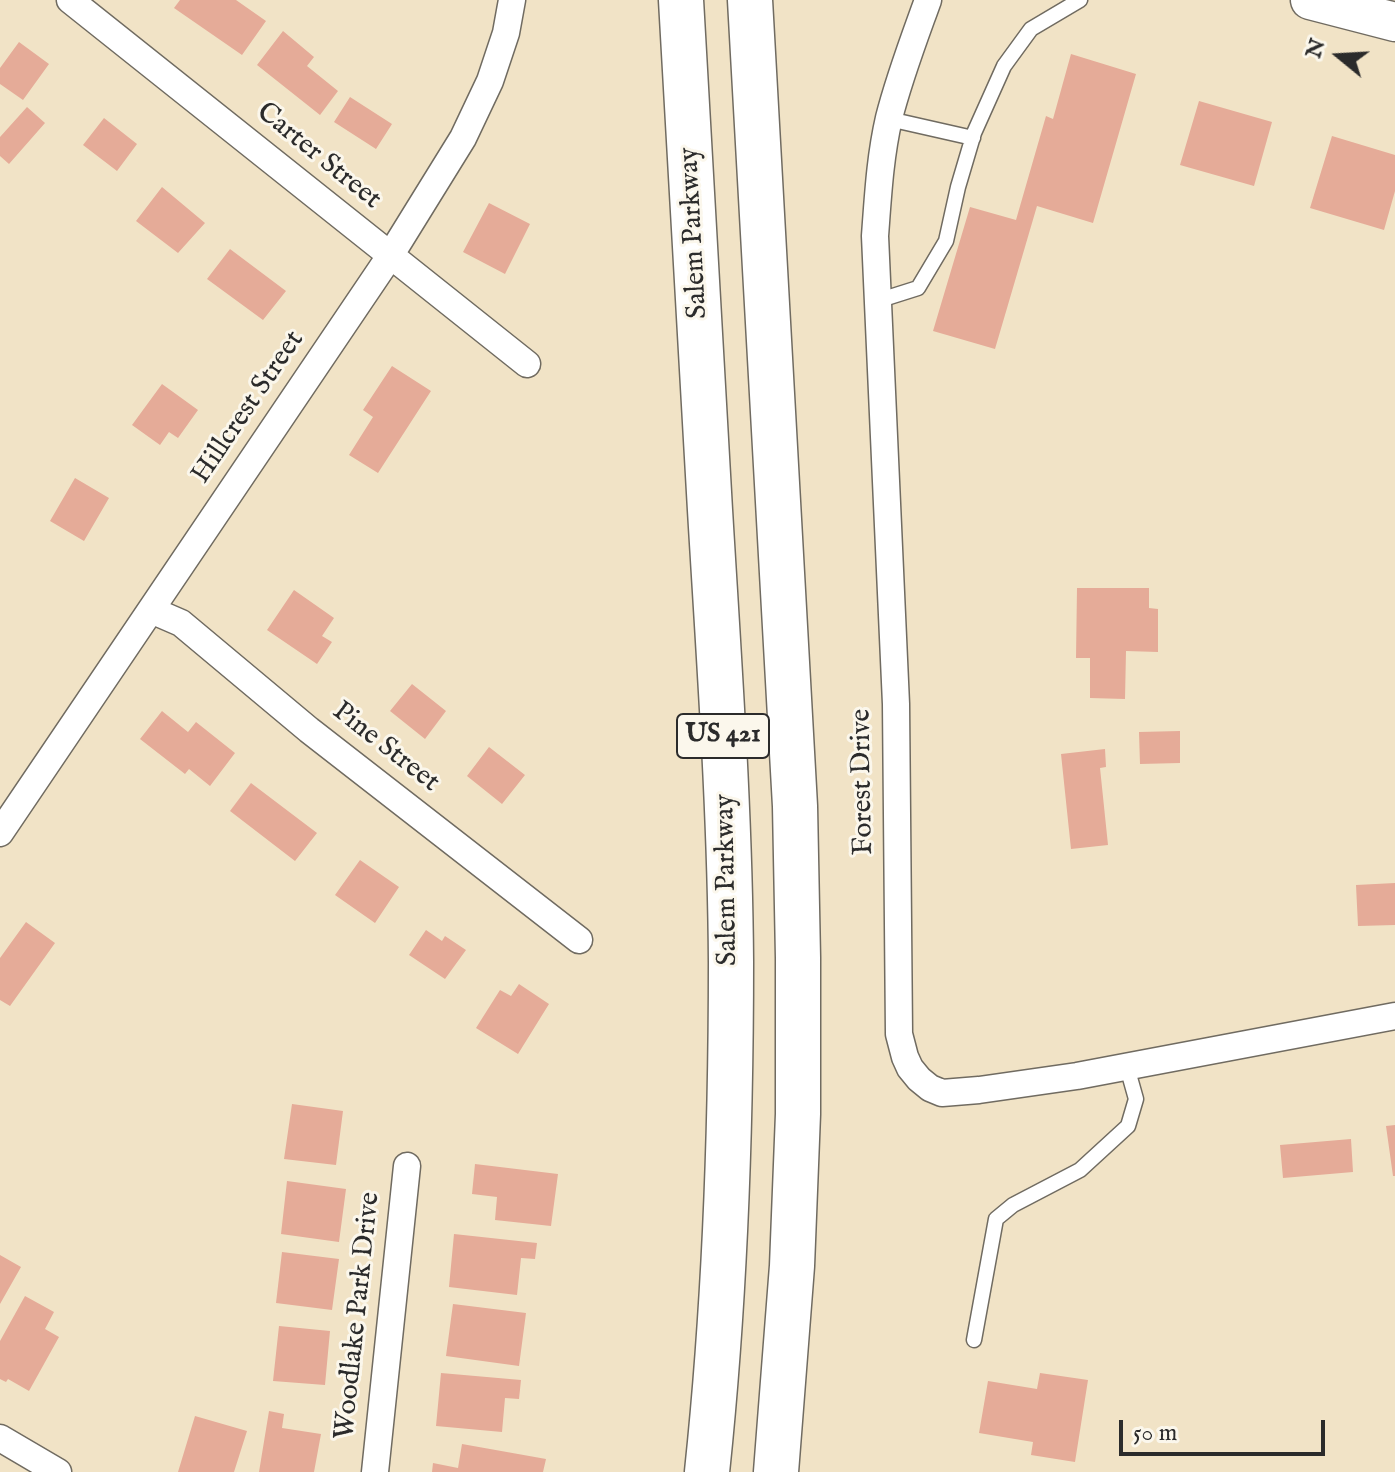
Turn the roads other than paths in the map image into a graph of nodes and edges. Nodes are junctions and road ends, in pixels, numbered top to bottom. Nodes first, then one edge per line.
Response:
1 (70, 0) edge
2 (512, 0) edge
3 (681, 0) edge
4 (750, 0) edge
5 (928, 0) edge
6 (1080, 0) edge
7 (1310, 0) edge
8 (1395, 22) edge
9 (889, 119) junction
10 (973, 138) junction
11 (390, 256) junction
12 (877, 301) junction
13 (527, 364) dead end
14 (151, 610) junction
15 (0, 833) edge
16 (579, 940) dead end
17 (1395, 1016) edge
18 (1127, 1067) junction
19 (407, 1166) dead end
20 (974, 1340) dead end
21 (0, 1438) edge
22 (58, 1472) edge
23 (375, 1472) edge
24 (707, 1472) edge
25 (776, 1472) edge

1 - 11 street, Carter Street
2 - 11 street, Hillcrest Street
3 - 24 highway, Salem Parkway / US 421
4 - 25 highway, US 421
5 - 9 street, Forest Drive
6 - 10 lane
7 - 8 main road
9 - 10 lane
9 - 12 street, Forest Drive
10 - 12 lane
11 - 13 street, Carter Street
11 - 14 street, Hillcrest Street
12 - 18 street, Forest Drive
14 - 15 street, Hillcrest Street
14 - 16 street, Pine Street
17 - 18 street, Forest Drive
18 - 20 lane
19 - 23 street, Woodlake Park Drive
21 - 22 street

